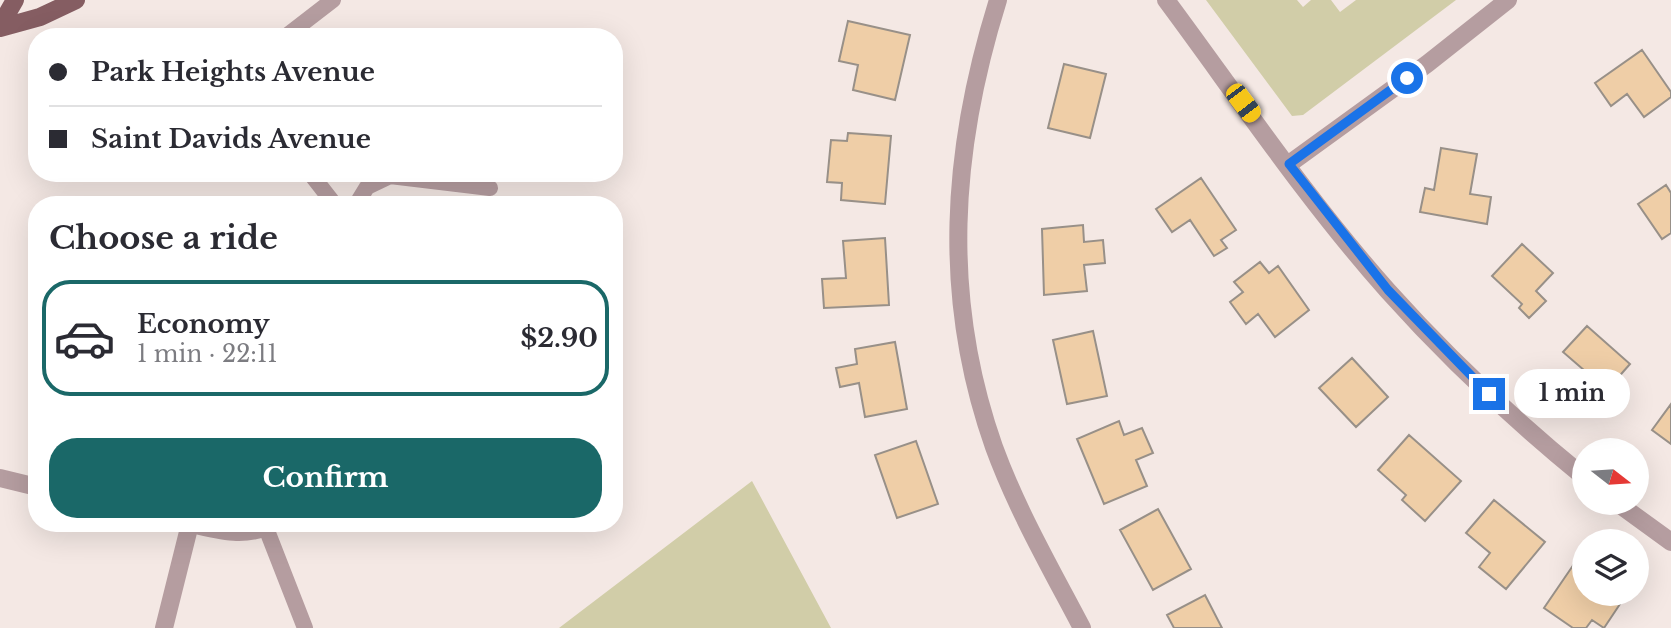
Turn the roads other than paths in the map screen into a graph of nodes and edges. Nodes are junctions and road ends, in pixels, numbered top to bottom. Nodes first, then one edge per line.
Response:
1 (15, 0) edge
2 (76, 0) edge
3 (333, 0) edge
4 (998, 0) edge
5 (1166, 0) edge
6 (1508, 0) edge
7 (0, 27) edge
8 (297, 28) edge
9 (1289, 164) junction
10 (317, 182) edge
11 (377, 182) edge
12 (440, 182) edge
13 (489, 188) dead end
14 (328, 196) edge
15 (362, 196) edge
16 (1572, 466) edge
17 (0, 478) edge
18 (28, 485) edge
19 (1634, 515) edge
20 (187, 532) edge
21 (272, 532) edge
22 (1671, 542) edge
23 (164, 628) edge
24 (305, 628) edge
25 (1082, 628) edge

1 - 7 main road
2 - 7 main road
3 - 8 lane
4 - 25 street
5 - 9 street
6 - 9 street
9 - 16 street
10 - 14 lane
11 - 15 lane
12 - 13 lane
17 - 18 street
19 - 22 street
20 - 23 street
21 - 24 lane

